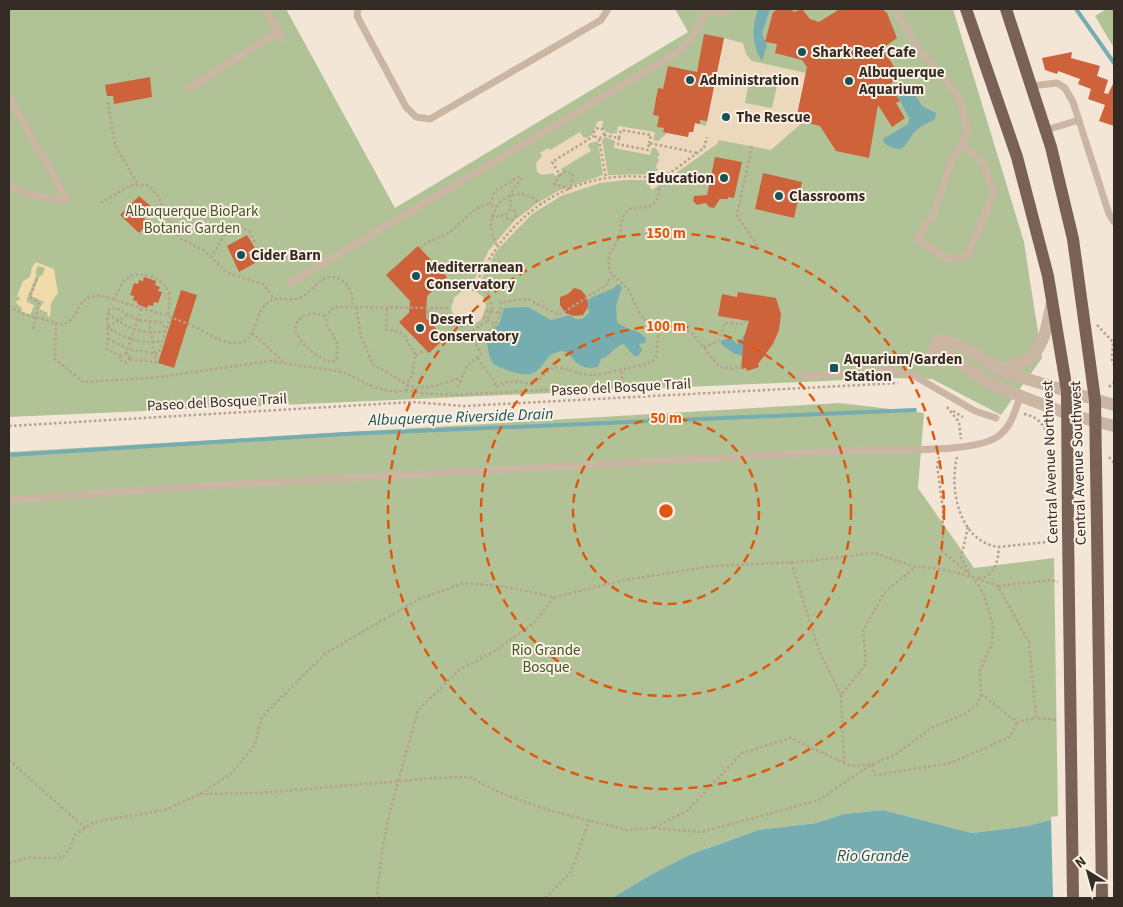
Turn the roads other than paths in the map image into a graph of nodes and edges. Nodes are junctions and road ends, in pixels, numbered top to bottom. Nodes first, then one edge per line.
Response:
1 (266, 9) edge
2 (358, 9) edge
3 (608, 9) edge
4 (706, 9) edge
5 (730, 9) edge
6 (896, 9) edge
7 (966, 9) edge
8 (1006, 9) edge
9 (278, 32) junction
10 (282, 39) dead end
11 (1031, 86) junction
12 (188, 89) dead end
13 (9, 97) edge
14 (1079, 120) junction
15 (1046, 130) junction
16 (961, 143) junction
17 (9, 187) edge
18 (1114, 222) edge
19 (290, 283) dead end
20 (1052, 302) junction
21 (997, 368) junction
22 (804, 376) dead end
23 (1067, 391) junction
24 (1020, 397) junction
25 (1095, 400) junction
26 (1114, 406) edge
27 (1068, 414) junction
28 (996, 418) dead end
29 (1094, 421) junction
30 (1114, 426) edge
31 (9, 500) edge
32 (1073, 898) edge
33 (1102, 898) edge

1 - 9 lane
2 - 3 lane
4 - 5 lane
4 - 19 lane
6 - 16 lane
7 - 20 main road, Central Avenue Northwest
8 - 11 main road, Central Avenue Southwest
9 - 10 lane
9 - 12 lane
11 - 14 lane
11 - 15 main road, Central Avenue Southwest
13 - 17 lane
14 - 15 lane
14 - 18 lane
15 - 25 main road, Central Avenue Southwest
16 - 16 lane
20 - 21 street
20 - 23 main road, Central Avenue Northwest
21 - 23 street
21 - 24 street
22 - 28 lane
23 - 25 street
23 - 27 main road, Central Avenue Northwest
24 - 27 street
24 - 31 lane
25 - 26 street
25 - 29 main road, Central Avenue Southwest
27 - 29 street
27 - 32 main road, Central Avenue Northwest, bridge
29 - 30 street
29 - 33 main road, Central Avenue Southwest, bridge

